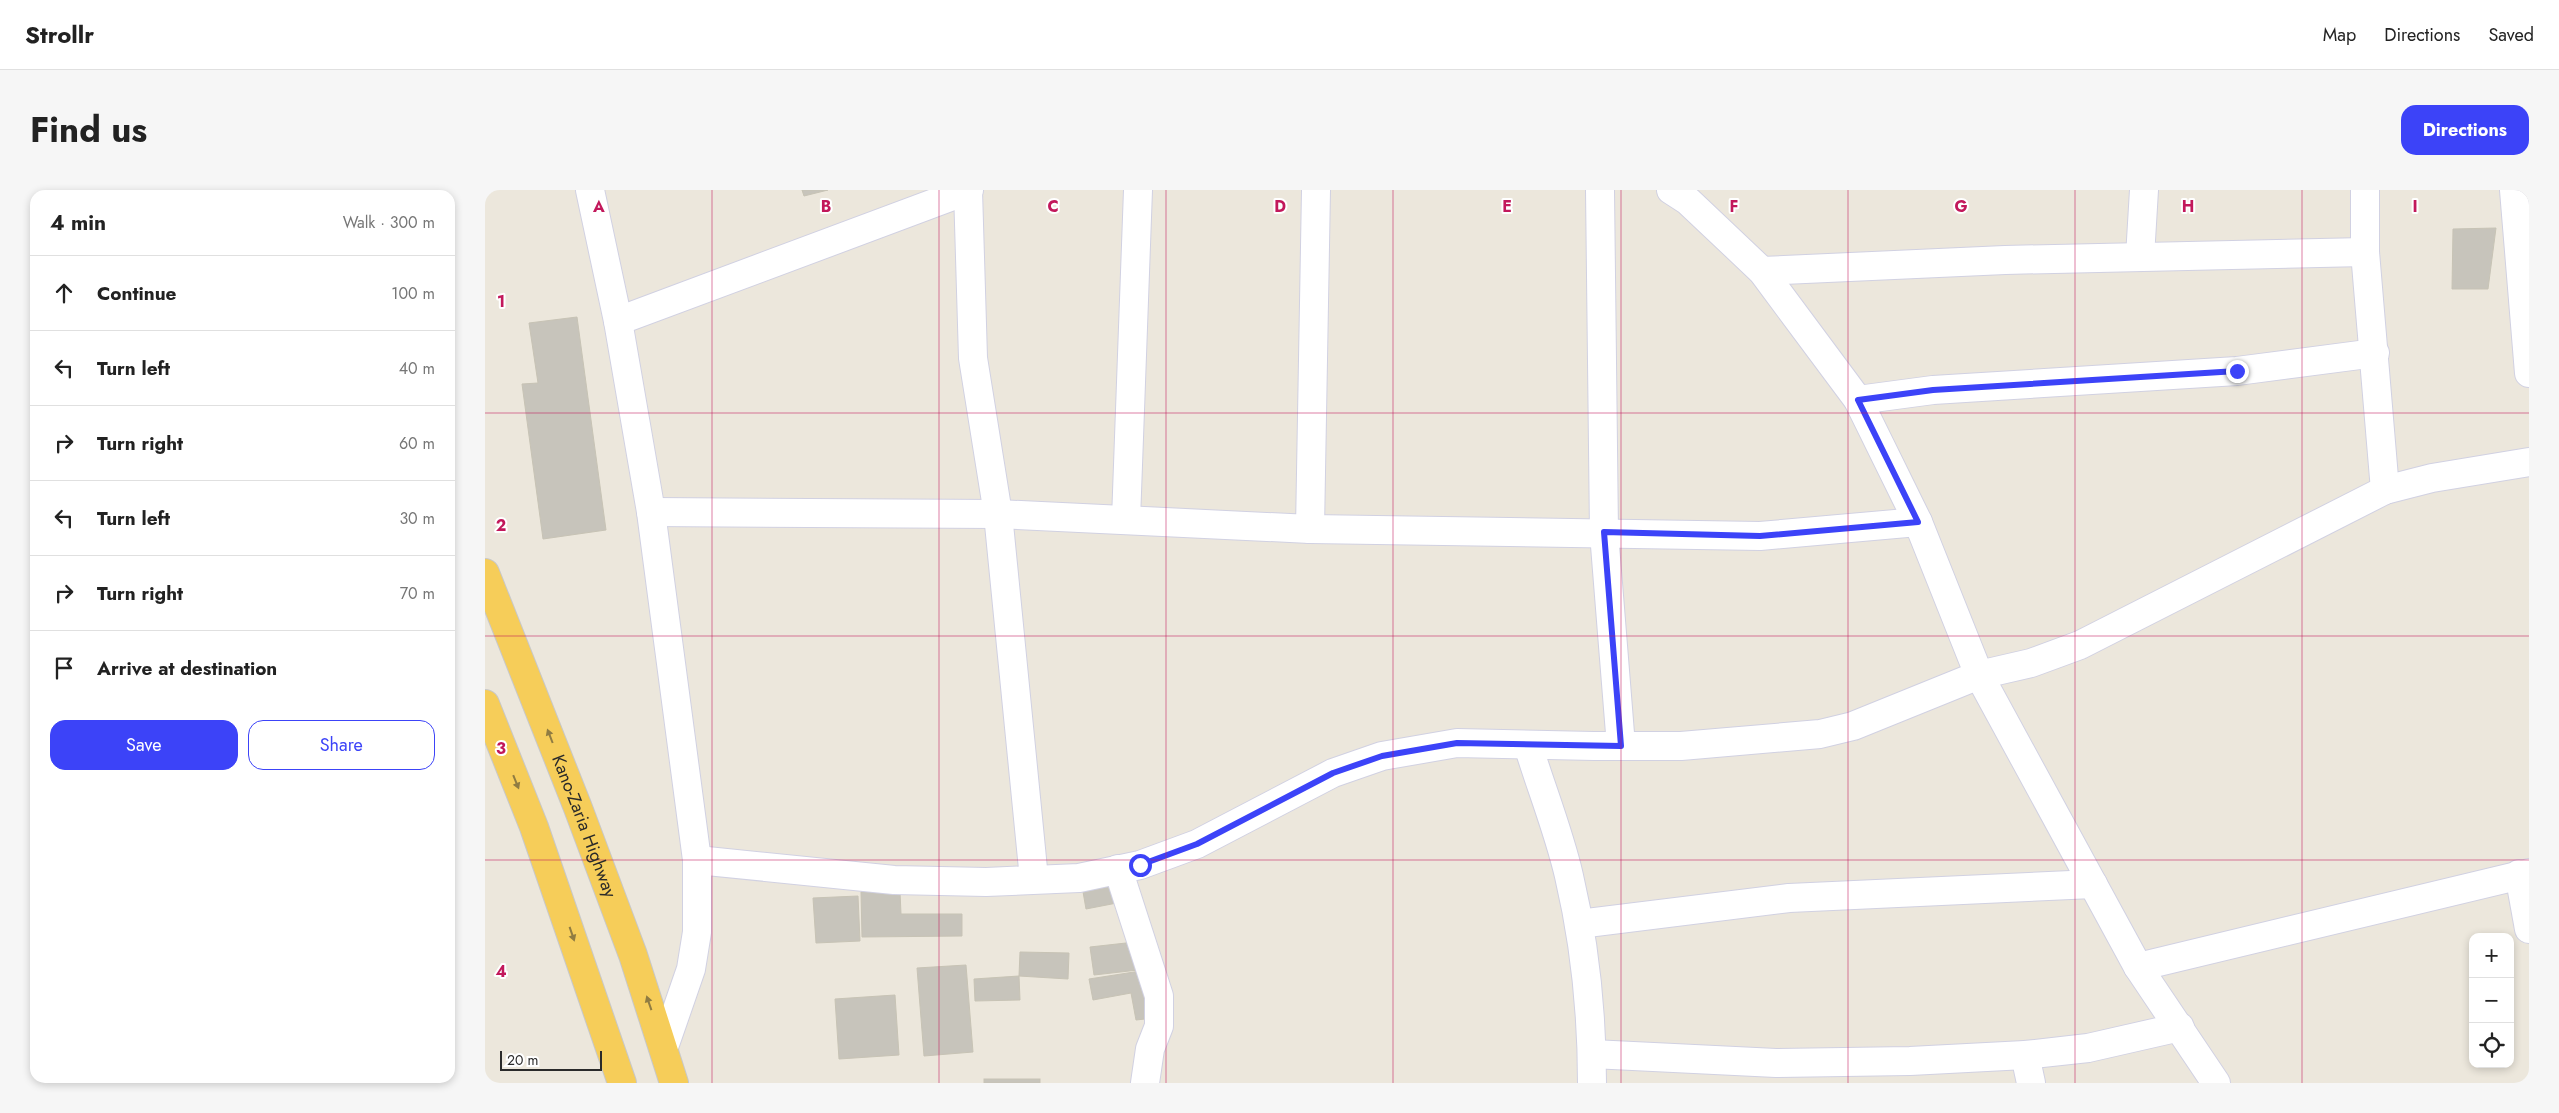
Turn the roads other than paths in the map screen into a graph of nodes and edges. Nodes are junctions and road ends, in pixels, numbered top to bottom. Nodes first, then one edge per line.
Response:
1 (590, 190) edge
2 (969, 190) edge
3 (1138, 190) edge
4 (1316, 190) edge
5 (1600, 190) edge
6 (1671, 190) edge
7 (2144, 190) edge
8 (2365, 190) edge
9 (2514, 190) edge
10 (2365, 252) junction
11 (2140, 256) junction
12 (1762, 271) junction
13 (618, 321) junction
14 (2375, 353) junction
15 (2529, 373) edge
16 (1858, 400) junction
17 (2529, 462) edge
18 (2385, 490) junction
19 (651, 512) junction
20 (998, 514) junction
21 (1126, 520) junction
22 (1918, 522) junction
23 (1310, 528) junction
24 (1604, 532) junction
25 (485, 573) edge
26 (1979, 674) junction
27 (485, 704) edge
28 (1528, 745) junction
29 (1621, 746) junction
30 (697, 860) junction
31 (1117, 869) junction
32 (2524, 874) edge
33 (1034, 880) junction
34 (2093, 884) junction
35 (1579, 924) junction
36 (2529, 929) edge
37 (2138, 967) junction
38 (2180, 1027) junction
39 (664, 1047) junction
40 (1592, 1054) junction
41 (2025, 1055) junction
42 (622, 1083) edge
43 (674, 1083) edge
44 (1145, 1083) edge
45 (1592, 1083) edge
46 (2031, 1083) edge
47 (2216, 1083) edge

1 - 13 street
2 - 13 street
2 - 20 street
3 - 21 street
4 - 23 street
5 - 24 street
6 - 12 street
7 - 11 street
8 - 10 street
9 - 15 street
10 - 11 street
10 - 14 street
11 - 12 street
12 - 16 street
13 - 19 street
14 - 16 street
14 - 18 street
16 - 22 street
17 - 18 street
18 - 26 street
19 - 20 street
19 - 30 street
20 - 21 street
20 - 33 street
21 - 23 street
22 - 24 street
22 - 26 street
23 - 24 street
24 - 29 street
39 -> 25 highway, Kano-Zaria Highway
26 - 29 street
26 - 34 street
27 -> 42 highway
28 - 29 street
28 - 31 street
28 - 35 street
30 - 33 street
30 - 39 street
31 - 33 street
31 - 44 street
32 - 36 street
32 - 37 street
34 - 35 street
34 - 37 street
35 - 40 street
37 - 38 street
38 - 41 street
38 - 47 street
39 - 43 highway, Kano-Zaria Highway
40 - 41 street
40 - 45 street
41 - 46 street

